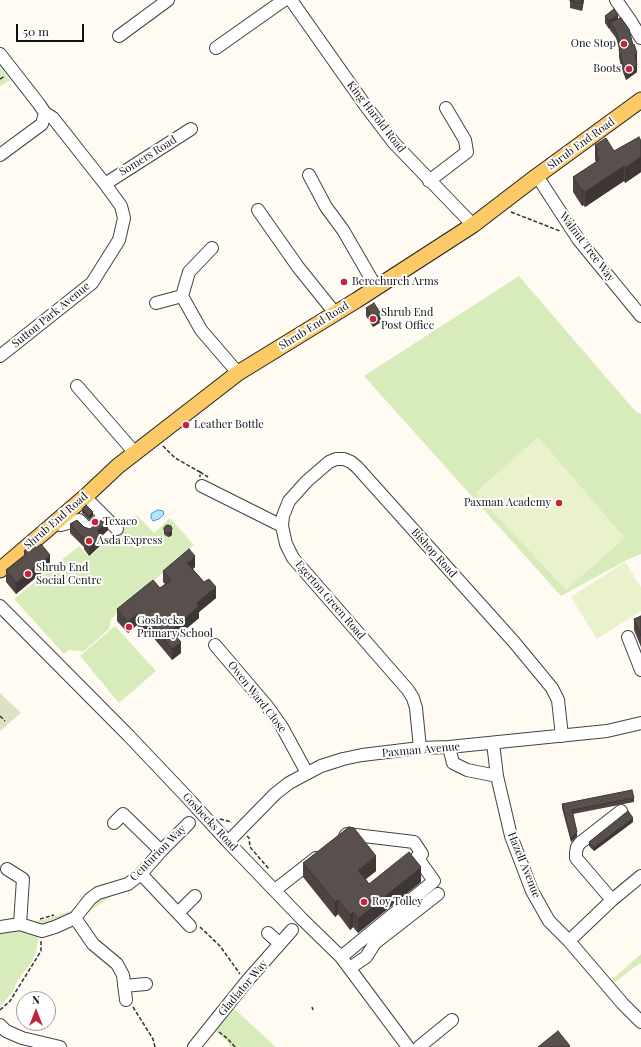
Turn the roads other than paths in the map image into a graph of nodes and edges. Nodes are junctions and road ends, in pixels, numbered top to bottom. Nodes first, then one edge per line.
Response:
1 (168, 0) edge
2 (284, 0) edge
3 (291, 0) edge
4 (616, 0) edge
5 (119, 36) dead end
6 (641, 38) edge
7 (216, 48) dead end
8 (0, 54) edge
9 (641, 100) edge
10 (446, 108) dead end
11 (45, 113) junction
12 (192, 129) dead end
13 (0, 155) edge
14 (309, 175) dead end
15 (537, 176) junction
16 (429, 181) junction
17 (105, 184) junction
18 (258, 210) dead end
19 (473, 225) junction
20 (212, 248) dead end
21 (376, 287) junction
22 (182, 296) junction
23 (156, 304) dead end
24 (335, 313) junction
25 (641, 316) edge
26 (0, 356) edge
27 (238, 373) junction
28 (77, 386) dead end
29 (135, 453) junction
30 (202, 486) road end
31 (85, 496) junction
32 (104, 516) junction
33 (56, 521) junction
34 (282, 526) junction
35 (117, 529) dead end
36 (0, 570) edge
37 (0, 606) edge
38 (628, 637) dead end
39 (215, 645) dead end
40 (641, 670) edge
41 (641, 723) edge
42 (562, 736) junction
43 (493, 743) junction
44 (449, 747) junction
45 (420, 748) junction
46 (307, 774) junction
47 (497, 776) junction
48 (621, 811) dead end
49 (114, 822) dead end
50 (189, 823) dead end
51 (228, 842) junction
52 (335, 843) edge
53 (160, 852) junction
54 (324, 852) edge
55 (8, 869) dead end
56 (141, 874) junction
57 (641, 876) edge
58 (275, 890) junction
59 (438, 894) dead end
60 (195, 896) dead end
61 (612, 900) junction
62 (178, 914) junction
63 (75, 918) junction
64 (21, 920) junction
65 (190, 926) road end
66 (0, 927) edge
67 (292, 930) dead end
68 (268, 933) dead end
69 (569, 941) junction
70 (280, 944) junction
71 (341, 957) junction
72 (350, 968) junction
73 (146, 984) dead end
74 (124, 986) junction
75 (126, 1000) road end
76 (452, 1020) dead end
77 (641, 1022) edge
78 (0, 1025) edge
79 (21, 1042) edge
80 (60, 1047) edge
81 (194, 1047) edge
82 (408, 1047) edge
83 (419, 1047) edge

1 - 5 street
2 - 7 street
3 - 16 street, King Harold Road
4 - 6 street
8 - 11 street, Sutton Park Avenue
9 - 15 main road, Shrub End Road
10 - 16 street
11 - 13 street
11 - 17 street, Sutton Park Avenue
12 - 17 street, Somers Road
14 - 21 street
15 - 19 main road, Shrub End Road
15 - 25 street, Walnut Tree Way
16 - 19 street, King Harold Road
17 - 26 street, Sutton Park Avenue
18 - 24 street
19 - 21 main road, Shrub End Road
20 - 22 street
21 - 24 main road, Shrub End Road
22 - 23 street
22 - 27 street
24 - 27 main road, Shrub End Road
27 - 29 main road, Shrub End Road
28 - 29 street
29 - 31 main road, Shrub End Road
30 - 34 street
31 - 32 street
31 - 33 main road, Shrub End Road
32 - 33 street
32 - 35 street
33 - 36 main road, Shrub End Road
34 - 42 street, Bishop Road
34 - 45 street, Egerton Green Road
37 - 51 street, Gosbecks Road
38 - 40 street
39 - 46 street, Owen Ward Close
41 - 42 street, Paxman Avenue
42 - 43 street, Paxman Avenue
43 - 44 street, Paxman Avenue
43 - 47 street, Hazell Avenue
44 - 45 street, Paxman Avenue
44 - 47 street
45 - 46 street, Paxman Avenue
46 - 51 street, Paxman Avenue
47 - 69 street, Hazell Avenue
48 - 61 street
49 - 53 street
50 - 53 street, Centurion Way
51 - 58 street, Gosbecks Road
52 - 71 street
53 - 56 street, Centurion Way
54 - 58 street
55 - 64 street
56 - 62 street
56 - 63 street, Centurion Way
57 - 61 street
58 - 71 street, Gosbecks Road
59 - 72 street
60 - 62 street
61 - 69 street
62 - 65 street
63 - 64 street, Centurion Way
63 - 74 street
64 - 66 street
67 - 70 street, Gladiator Way
68 - 70 street
69 - 77 street, Hazell Avenue
70 - 81 street, Gladiator Way
71 - 72 street, Gosbecks Road
72 - 82 street, Gosbecks Road
73 - 74 street
74 - 75 street
76 - 83 street
78 - 79 street
79 - 80 street

